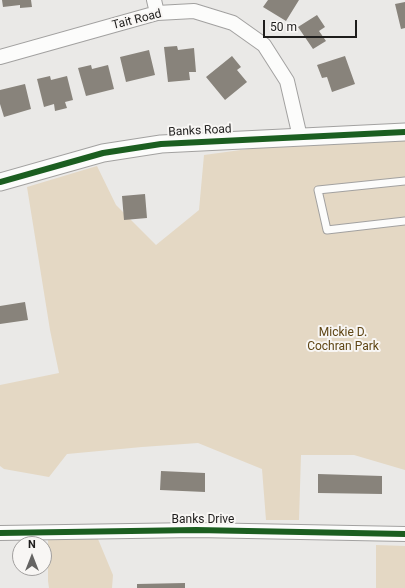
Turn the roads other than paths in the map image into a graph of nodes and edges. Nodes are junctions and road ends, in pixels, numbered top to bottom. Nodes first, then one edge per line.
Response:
1 (155, 6) edge
2 (0, 57) edge
3 (405, 132) edge
4 (300, 137) junction
5 (405, 181) edge
6 (0, 182) edge
7 (405, 221) edge
8 (0, 533) edge
9 (405, 534) edge

1 - 2 street, Tait Road
1 - 4 street, Tait Road
3 - 4 street, Banks Road
4 - 6 street, Banks Road
5 - 7 lane
8 - 9 street, Banks Drive

